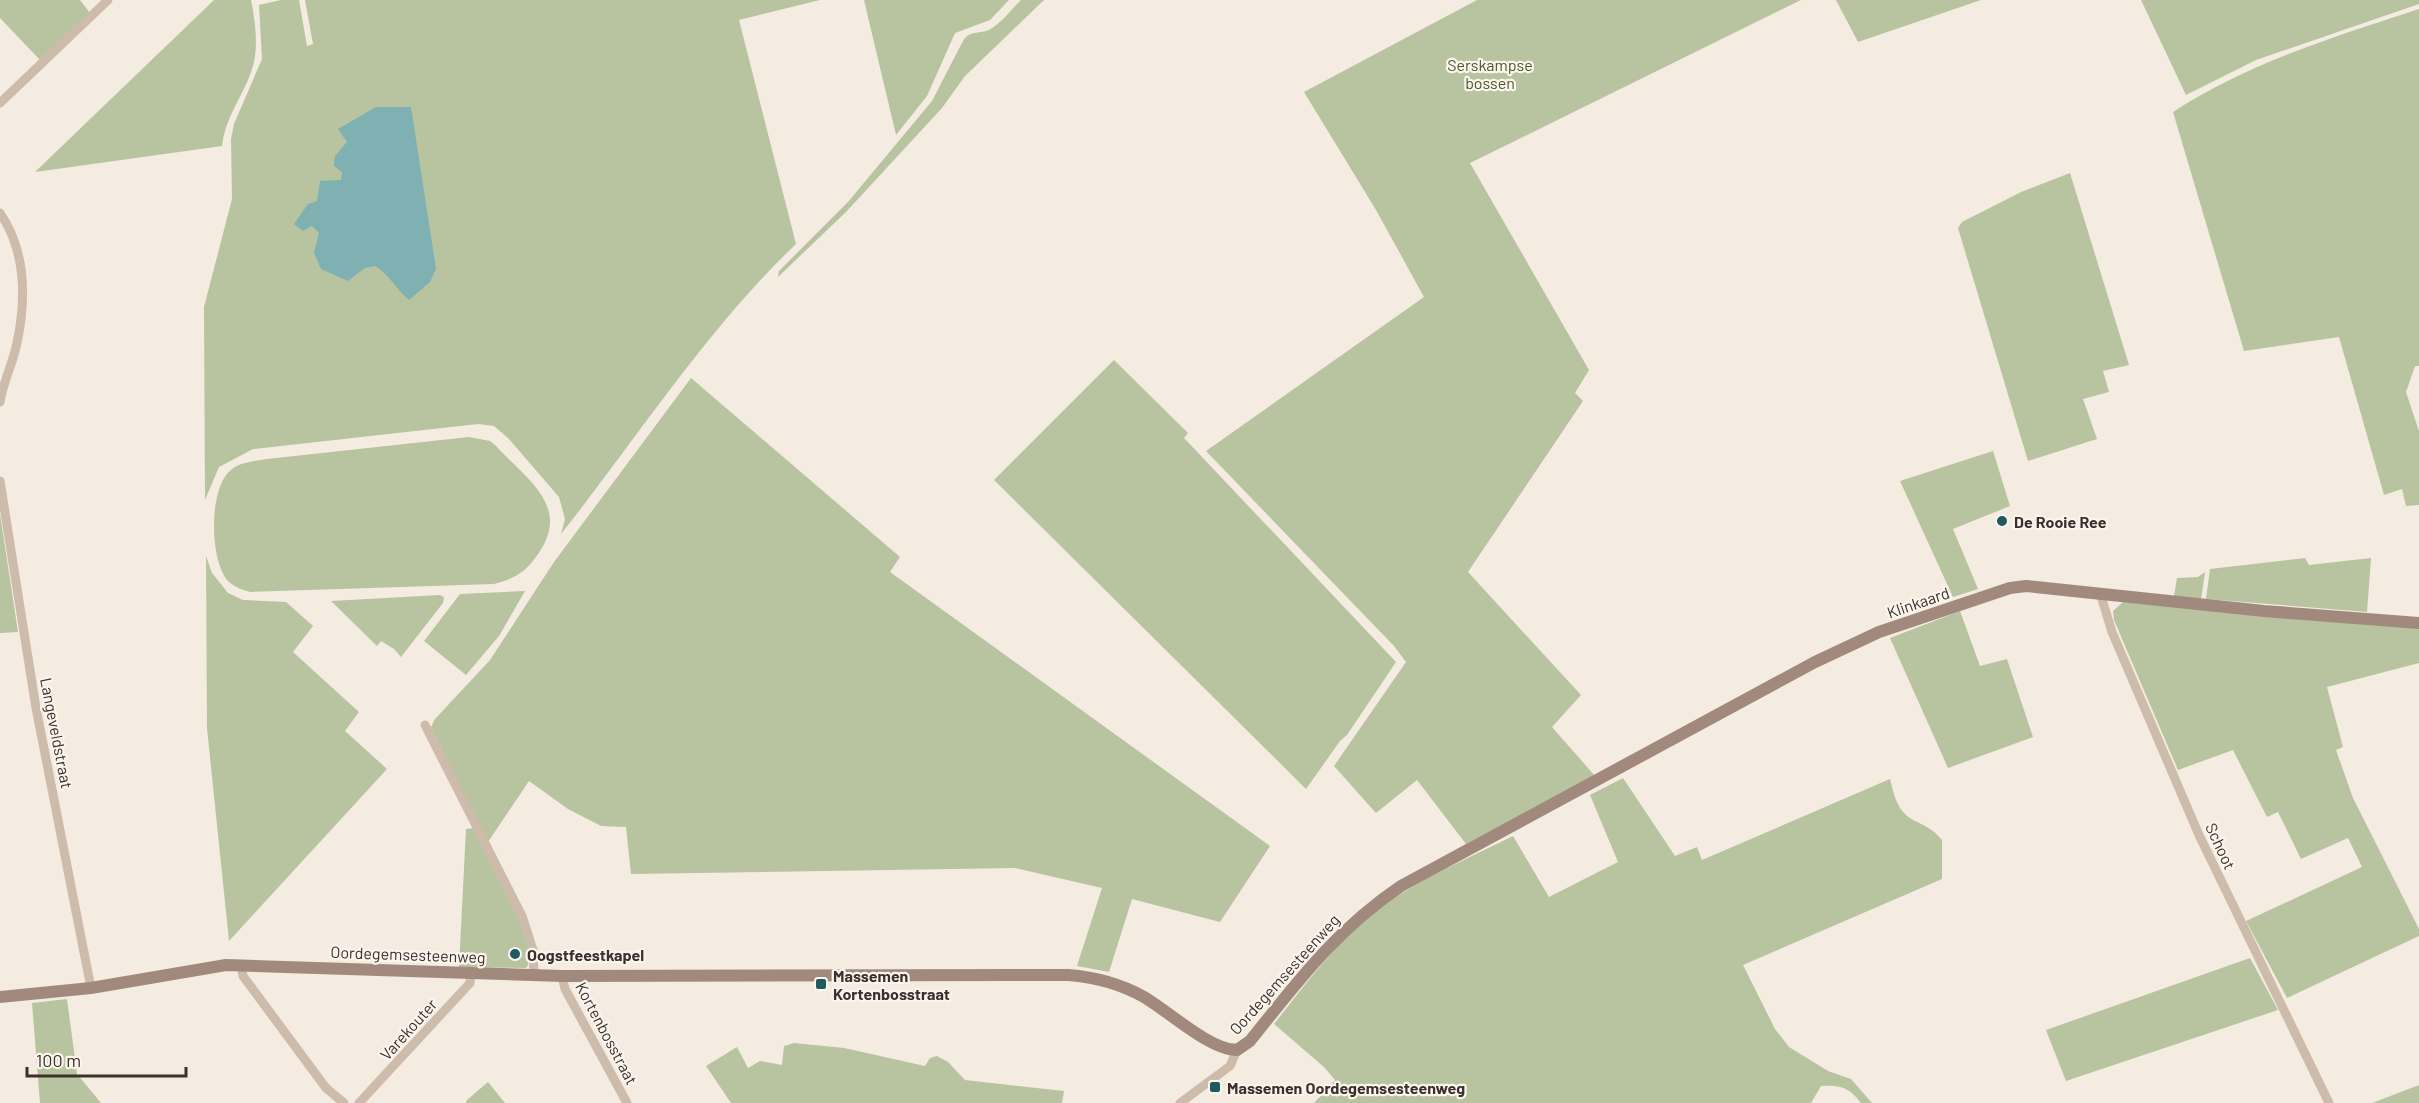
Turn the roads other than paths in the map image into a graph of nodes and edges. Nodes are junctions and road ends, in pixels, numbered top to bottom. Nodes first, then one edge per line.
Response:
1 (108, 0) edge
2 (0, 103) edge
3 (0, 213) edge
4 (0, 402) edge
5 (0, 481) edge
6 (2101, 596) junction
7 (2419, 623) edge
8 (425, 725) dead end
9 (1476, 846) joint
10 (241, 965) junction
11 (471, 972) junction
12 (534, 975) junction
13 (562, 976) junction
14 (91, 988) junction
15 (0, 997) edge
16 (1237, 1050) junction
17 (344, 1103) edge
18 (359, 1103) edge
19 (627, 1103) edge
20 (1180, 1103) edge
21 (2329, 1103) edge

1 - 2 street
3 - 4 street
5 - 14 street, Langeveldstraat
6 - 7 street, Klinkaard
6 - 9 street, Klinkaard
6 - 21 street, Schoot
8 - 12 street
9 - 16 street, Oordegemsesteenweg
10 - 11 street, Oordegemsesteenweg
10 - 14 street, Oordegemsesteenweg
10 - 17 street
11 - 12 street, Oordegemsesteenweg
11 - 18 street, Varekouter
12 - 13 street, Oordegemsesteenweg
13 - 16 street, Oordegemsesteenweg
13 - 19 street, Kortenbosstraat
14 - 15 street, Oordegemsesteenweg
16 - 20 street

